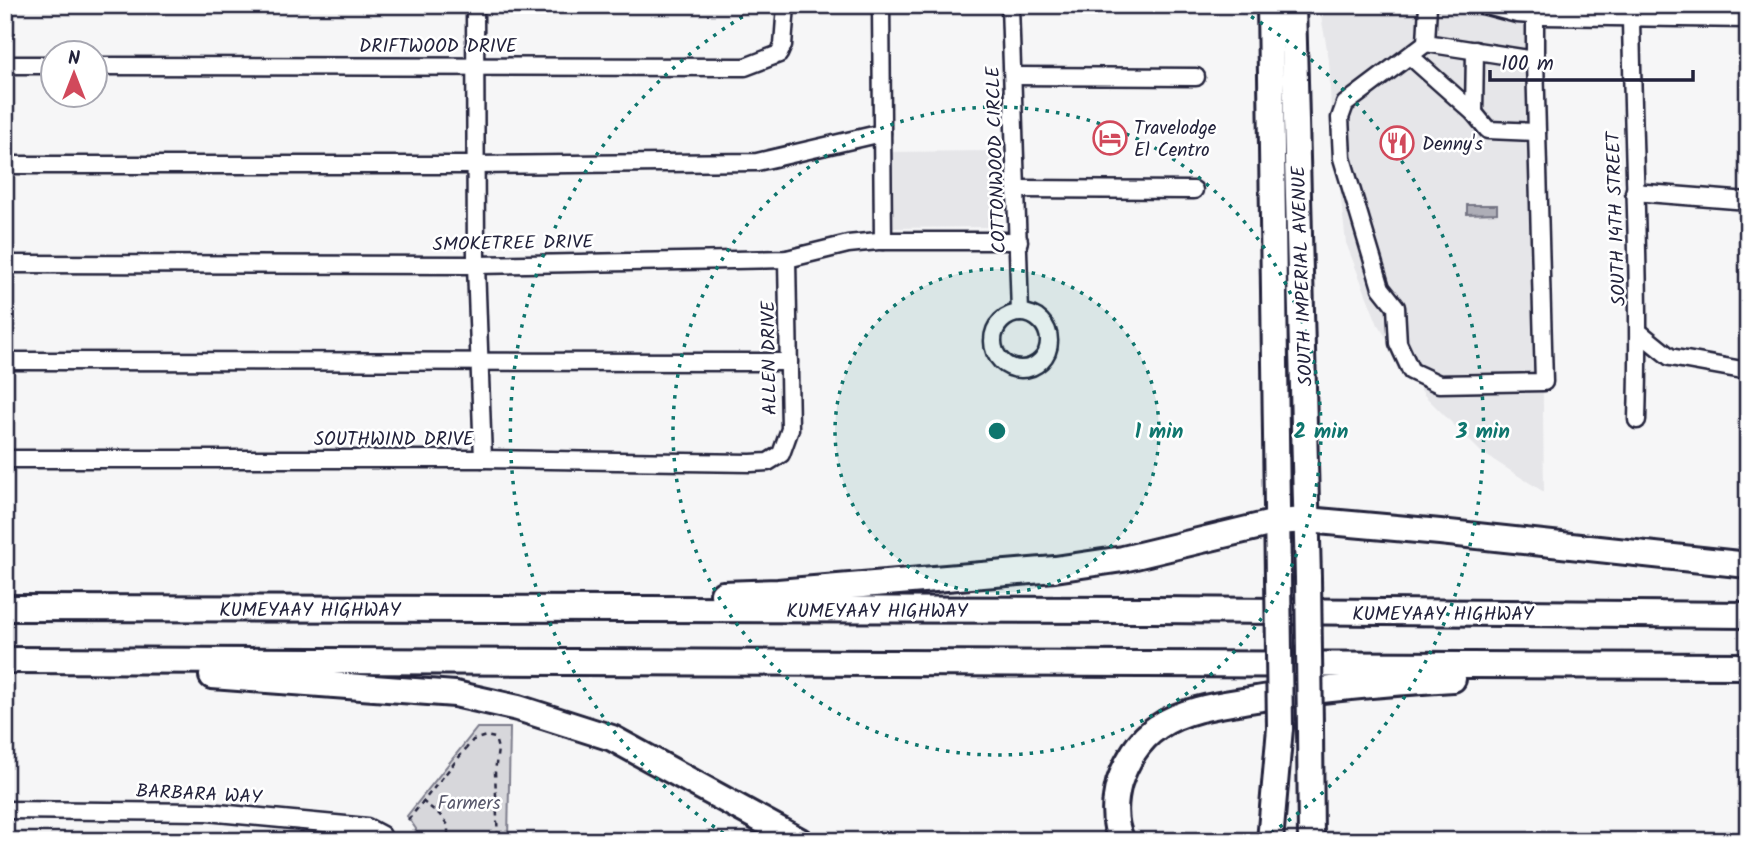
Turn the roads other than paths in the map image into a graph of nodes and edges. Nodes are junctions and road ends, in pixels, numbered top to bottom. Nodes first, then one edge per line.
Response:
1 (475, 5) edge
2 (786, 5) edge
3 (881, 5) edge
4 (1010, 5) edge
5 (1270, 5) edge
6 (1293, 5) edge
7 (1428, 5) edge
8 (1483, 5) edge
9 (1535, 15) junction
10 (1631, 16) junction
11 (1748, 19) edge
12 (1426, 43) junction
13 (1475, 50) junction
14 (1410, 56) junction
15 (1535, 60) junction
16 (5, 65) edge
17 (38, 65) edge
18 (108, 66) edge
19 (476, 66) junction
20 (1013, 76) junction
21 (1196, 77) dead end
22 (1474, 113) junction
23 (1537, 132) junction
24 (882, 134) junction
25 (5, 165) edge
26 (476, 165) junction
27 (1017, 189) junction
28 (1194, 190) dead end
29 (1634, 192) junction
30 (1748, 201) edge
31 (1019, 241) junction
32 (883, 242) junction
33 (787, 259) junction
34 (5, 264) edge
35 (476, 265) junction
36 (1020, 313) dead end
37 (1639, 332) junction
38 (5, 361) edge
39 (479, 361) junction
40 (789, 362) junction
41 (1748, 370) edge
42 (1637, 420) dead end
43 (781, 454) joint
44 (5, 458) edge
45 (483, 459) junction
46 (1307, 520) junction
47 (1277, 522) junction
48 (1748, 565) edge
49 (5, 608) edge
50 (464, 608) junction
51 (1748, 614) edge
52 (5, 660) edge
53 (105, 660) junction
54 (1544, 664) junction
55 (1748, 666) edge
56 (5, 810) edge
57 (384, 841) edge
58 (800, 841) edge
59 (1122, 841) edge
60 (1270, 841) edge
61 (1311, 841) edge

1 - 19 street
2 - 19 street, DRIFTWOOD DRIVE
3 - 24 street
4 - 20 street, COTTONWOOD CIRCLE
5 - 47 highway, SOUTH IMPERIAL AVENUE
6 - 46 highway, SOUTH IMPERIAL AVENUE
7 - 12 street
8 - 9 street
9 - 10 street
9 - 15 street
10 - 11 street
10 - 29 street, SOUTH 14TH STREET
12 - 13 street
12 - 14 street
13 - 15 street
13 - 22 street
14 - 22 street
14 - 23 street
15 - 23 street
16 - 17 street
18 - 19 street, DRIFTWOOD DRIVE
19 - 26 street
20 - 21 street
20 - 27 street, COTTONWOOD CIRCLE
22 - 23 street
24 - 26 street
24 - 32 street
25 - 26 street
26 - 35 street
27 - 28 street
27 - 31 street, COTTONWOOD CIRCLE
29 - 30 street
29 - 37 street, SOUTH 14TH STREET
31 - 32 street, SMOKETREE DRIVE
31 - 36 street, COTTONWOOD CIRCLE
32 - 33 street, SMOKETREE DRIVE
33 - 35 street, SMOKETREE DRIVE
33 - 40 street, ALLEN DRIVE
34 - 35 street, SMOKETREE DRIVE
35 - 39 street
37 - 41 street
37 - 42 street, SOUTH 14TH STREET
38 - 39 street
39 - 40 street
39 - 45 street
40 - 43 street, ALLEN DRIVE
43 - 45 street, SOUTHWIND DRIVE
44 - 45 street, SOUTHWIND DRIVE
46 - 47 highway
46 - 48 highway
46 - 61 highway, SOUTH IMPERIAL AVENUE, bridge
47 - 50 highway
47 - 60 highway, SOUTH IMPERIAL AVENUE, bridge
49 - 50 highway, KUMEYAAY HIGHWAY
50 - 51 highway, KUMEYAAY HIGHWAY
52 - 53 highway
53 - 54 highway
53 - 58 highway
54 - 55 highway
54 - 59 highway
56 - 57 street, BARBARA WAY

